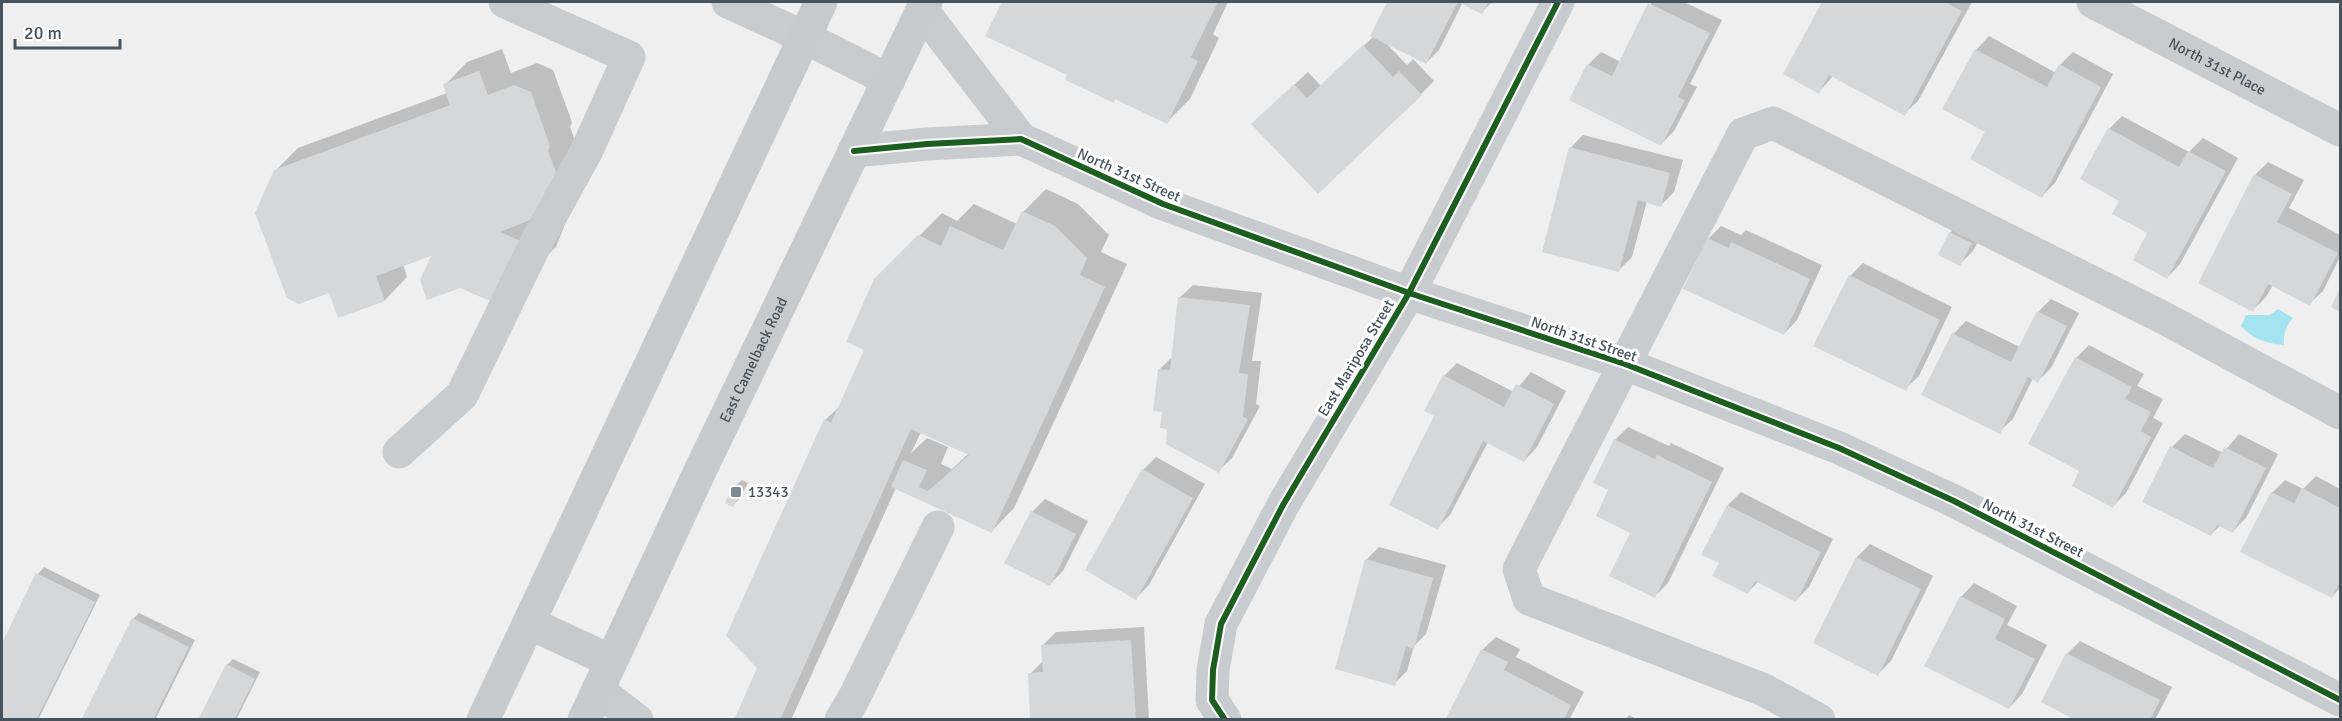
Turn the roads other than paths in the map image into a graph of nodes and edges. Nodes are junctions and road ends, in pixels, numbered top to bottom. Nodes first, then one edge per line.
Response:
1 (505, 2) edge
2 (728, 2) edge
3 (821, 2) edge
4 (1558, 2) edge
5 (2093, 2) edge
6 (924, 6) edge
7 (804, 37) junction
8 (889, 80) junction
9 (2340, 130) edge
10 (1021, 139) junction
11 (854, 151) junction
12 (1409, 293) junction
13 (1625, 364) junction
14 (2340, 413) edge
15 (399, 452) dead end
16 (938, 527) dead end
17 (529, 624) junction
18 (611, 661) junction
19 (598, 690) junction
20 (2340, 700) edge
21 (1219, 710) edge
22 (483, 720) edge
23 (584, 720) edge
24 (637, 720) edge
25 (841, 720) edge
26 (1819, 720) edge

1 - 15 street
2 - 7 street
3 - 7 main road
4 - 12 street, East Mariposa Street
5 - 9 street, North 31st Place
6 - 8 main road, East Camelback Road
6 - 10 street, North 31st Street
7 - 8 street
7 - 17 main road
8 - 11 main road, East Camelback Road
10 - 11 street, North 31st Street
10 - 12 street, North 31st Street
11 - 18 main road, East Camelback Road
12 - 13 street, North 31st Street
12 - 21 street, East Mariposa Street
13 - 14 street
13 - 20 street, North 31st Street
13 - 26 street
16 - 25 street
17 - 18 main road
17 - 22 main road
18 - 19 main road, East Camelback Road
19 - 23 main road, East Camelback Road
19 - 24 street

